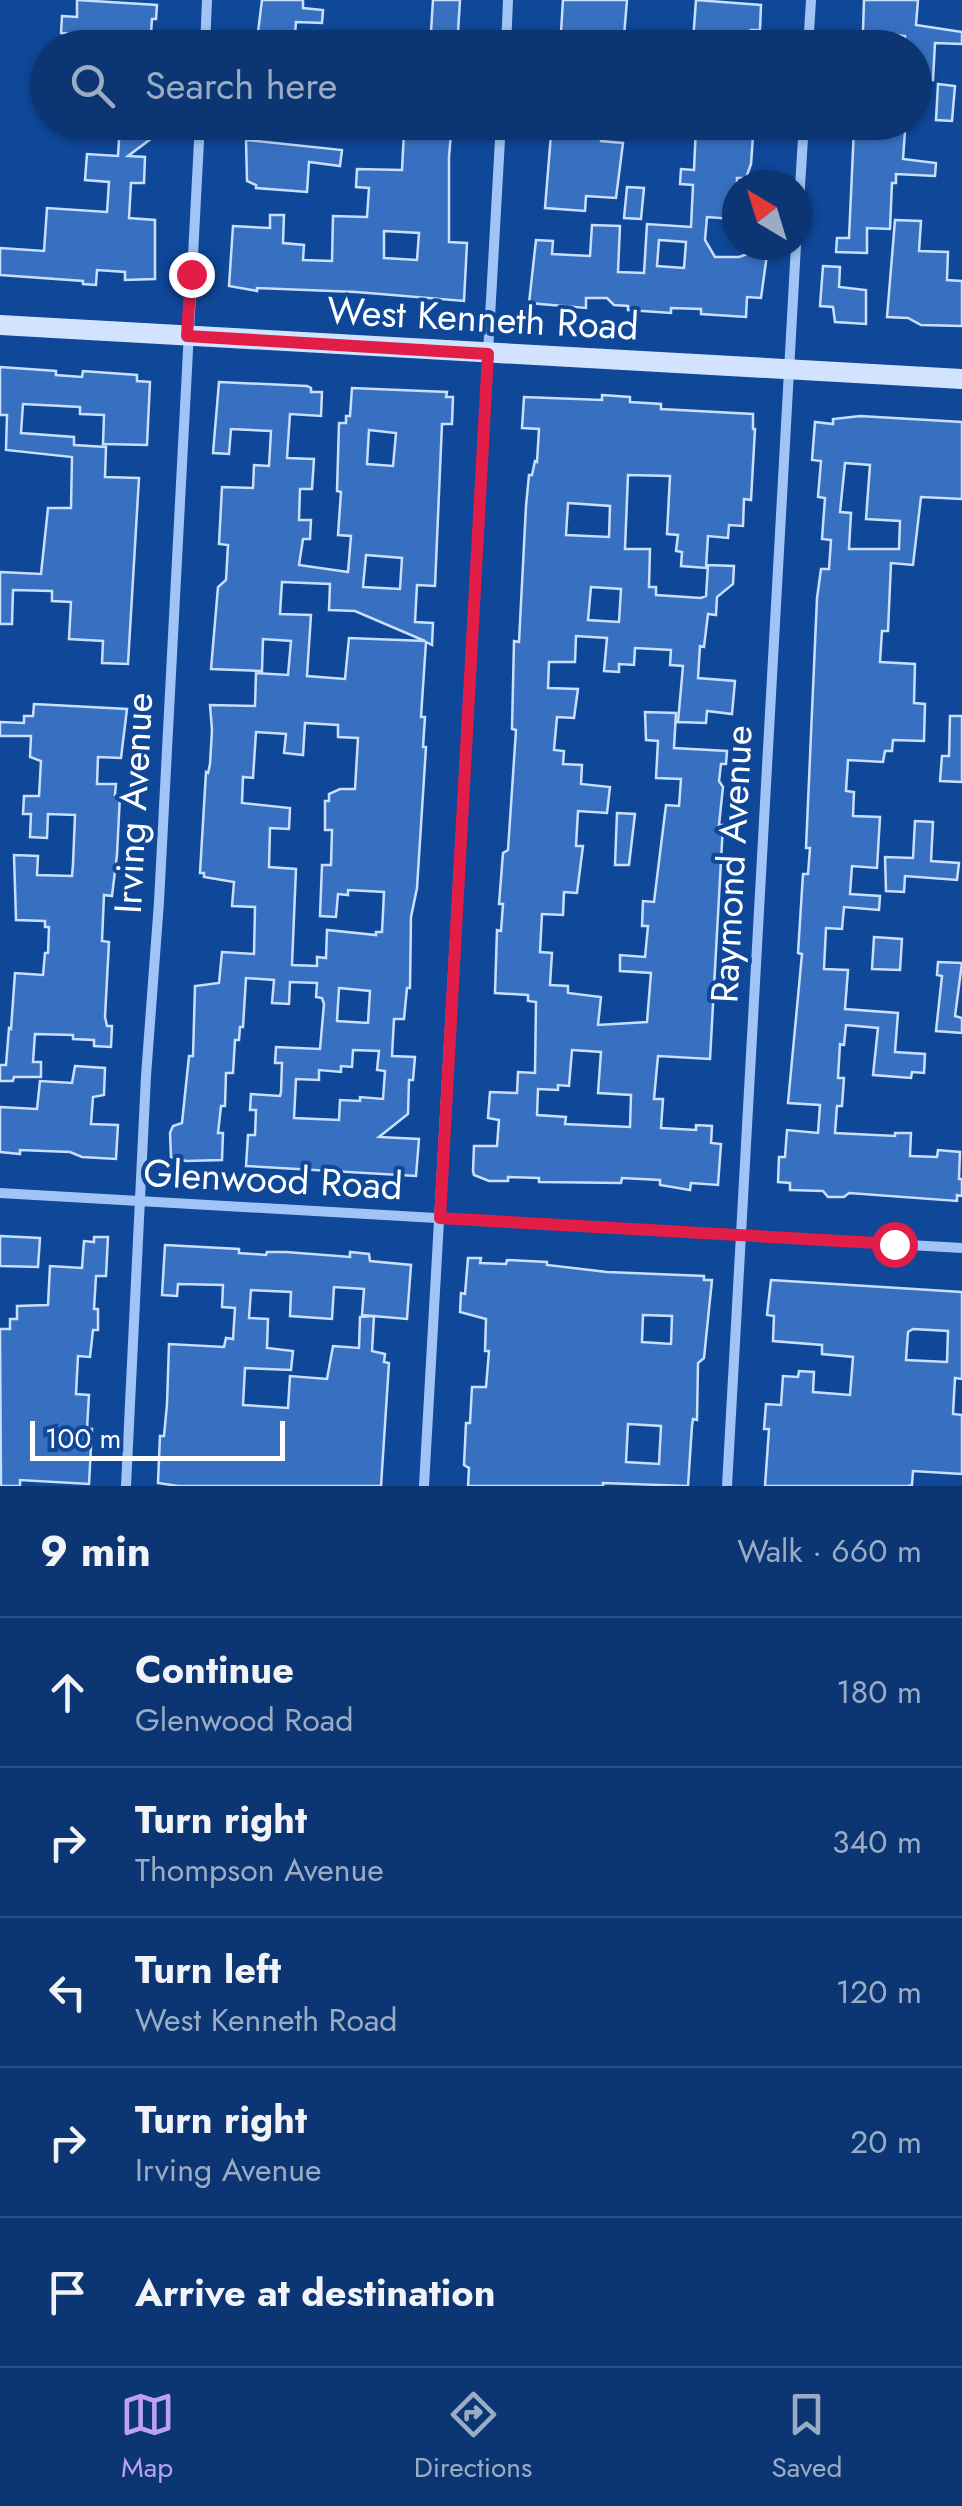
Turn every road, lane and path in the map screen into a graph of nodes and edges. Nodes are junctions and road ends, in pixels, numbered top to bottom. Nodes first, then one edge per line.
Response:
1 (207, 0) edge
2 (508, 0) edge
3 (811, 0) edge
4 (205, 30) edge
5 (507, 30) edge
6 (809, 30) edge
7 (199, 140) edge
8 (500, 140) edge
9 (803, 140) edge
10 (801, 170) edge
11 (795, 260) edge
12 (0, 325) edge
13 (187, 336) junction
14 (488, 354) junction
15 (790, 369) junction
16 (962, 379) edge
17 (0, 1193) edge
18 (140, 1202) junction
19 (440, 1218) junction
20 (740, 1236) junction
21 (962, 1248) edge
22 (126, 1486) edge
23 (424, 1486) edge
24 (727, 1486) edge

1 - 4 street
2 - 5 street
3 - 6 street
7 - 13 street, Irving Avenue
8 - 14 street
9 - 10 street
11 - 15 street, Raymond Avenue
12 - 13 street, West Kenneth Road
13 - 14 street, West Kenneth Road
13 - 18 street, Irving Avenue
14 - 15 street, West Kenneth Road
14 - 19 street
15 - 16 street, West Kenneth Road
15 - 20 street, Raymond Avenue
17 - 18 street, Glenwood Road
18 - 19 street, Glenwood Road
18 - 22 street, Irving Avenue
19 - 20 street, Glenwood Road
19 - 23 street
20 - 21 street, Glenwood Road
20 - 24 street, Raymond Avenue

